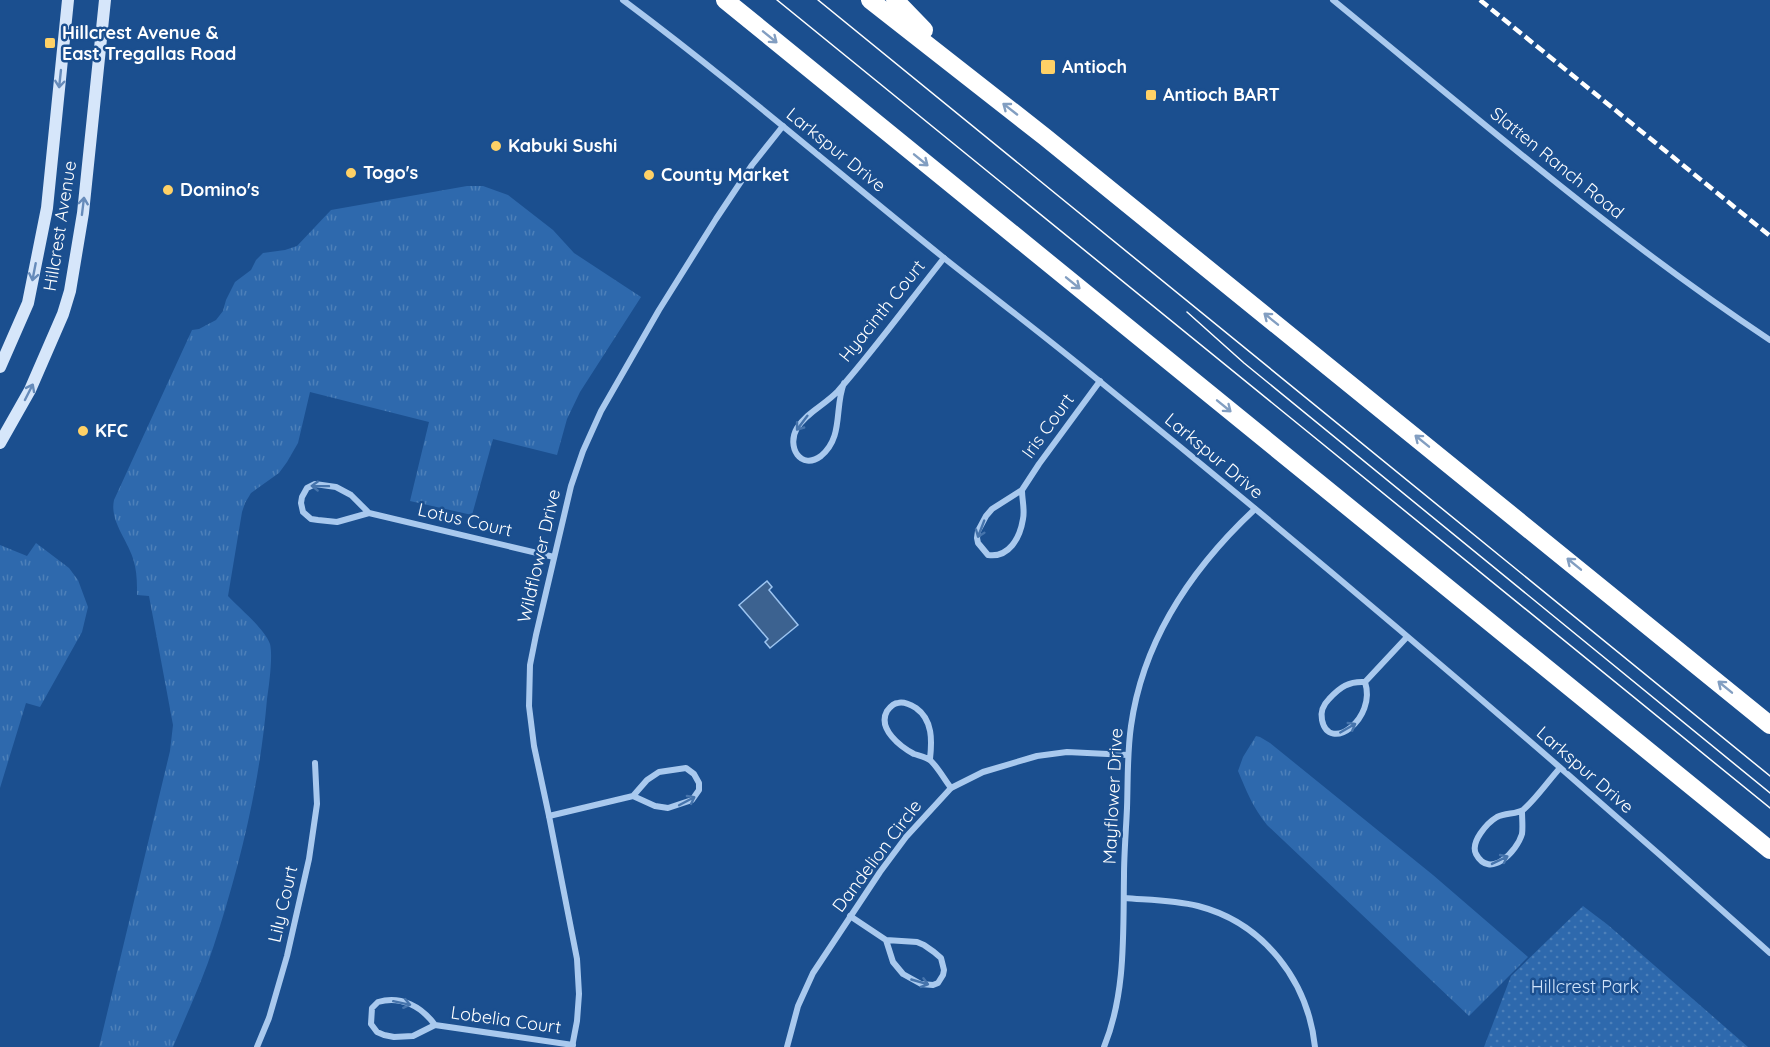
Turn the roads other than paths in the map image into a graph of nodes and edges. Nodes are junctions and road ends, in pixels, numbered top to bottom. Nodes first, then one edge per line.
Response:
1 (68, 0) edge
2 (105, 0) edge
3 (623, 0) edge
4 (725, 0) edge
5 (870, 0) edge
6 (895, 0) edge
7 (1333, 0) edge
8 (974, 81) junction
9 (783, 126) junction
10 (944, 258) junction
11 (1770, 340) edge
12 (0, 367) edge
13 (1100, 381) junction
14 (844, 383) junction
15 (0, 443) edge
16 (1022, 490) junction
17 (1255, 509) junction
18 (369, 513) junction
19 (554, 556) junction
20 (1407, 637) junction
21 (1365, 682) junction
22 (1770, 725) edge
23 (1128, 755) junction
24 (930, 759) junction
25 (315, 763) dead end
26 (1560, 768) junction
27 (951, 788) junction
28 (633, 796) junction
29 (1522, 811) junction
30 (549, 816) junction
31 (1770, 850) edge
32 (1124, 898) junction
33 (850, 916) junction
34 (886, 940) junction
35 (1770, 953) edge
36 (435, 1025) junction
37 (573, 1046) edge
38 (257, 1047) edge
39 (786, 1047) edge
40 (1104, 1047) edge
41 (1315, 1047) edge

1 -> 12 main road, Hillcrest Avenue
15 -> 2 main road, Hillcrest Avenue
3 - 9 street, Larkspur Drive
4 -> 31 highway
5 - 8 highway
6 - 8 highway
7 - 11 street, Slatten Ranch Road
22 -> 8 highway
9 - 10 street, Larkspur Drive
9 - 19 street, Wildflower Drive
10 - 13 street, Larkspur Drive
10 - 14 street, Hyacinth Court
13 - 16 street, Iris Court
13 - 17 street, Larkspur Drive
14 -> 14 street, Hyacinth Court
16 -> 16 street, Iris Court
17 - 20 street, Larkspur Drive
17 - 23 street, Mayflower Drive
18 -> 18 street, Lotus Court
18 - 19 street, Lotus Court
19 - 30 street, Wildflower Drive
20 - 21 street
20 - 26 street, Larkspur Drive
21 -> 21 street
23 - 27 street, Dandelion Circle
23 - 32 street, Mayflower Drive
24 - 24 street
24 - 27 street
25 - 38 street, Lily Court
26 - 29 street
26 - 35 street, Larkspur Drive
27 - 33 street, Dandelion Circle
28 -> 28 street
28 - 30 street
29 -> 29 street
30 - 37 street, Wildflower Drive
32 - 40 street, Mayflower Drive
32 - 41 street
33 - 34 street
33 - 39 street, Dandelion Circle
34 -> 34 street
36 -> 36 street, Lobelia Court
36 - 37 street, Lobelia Court

